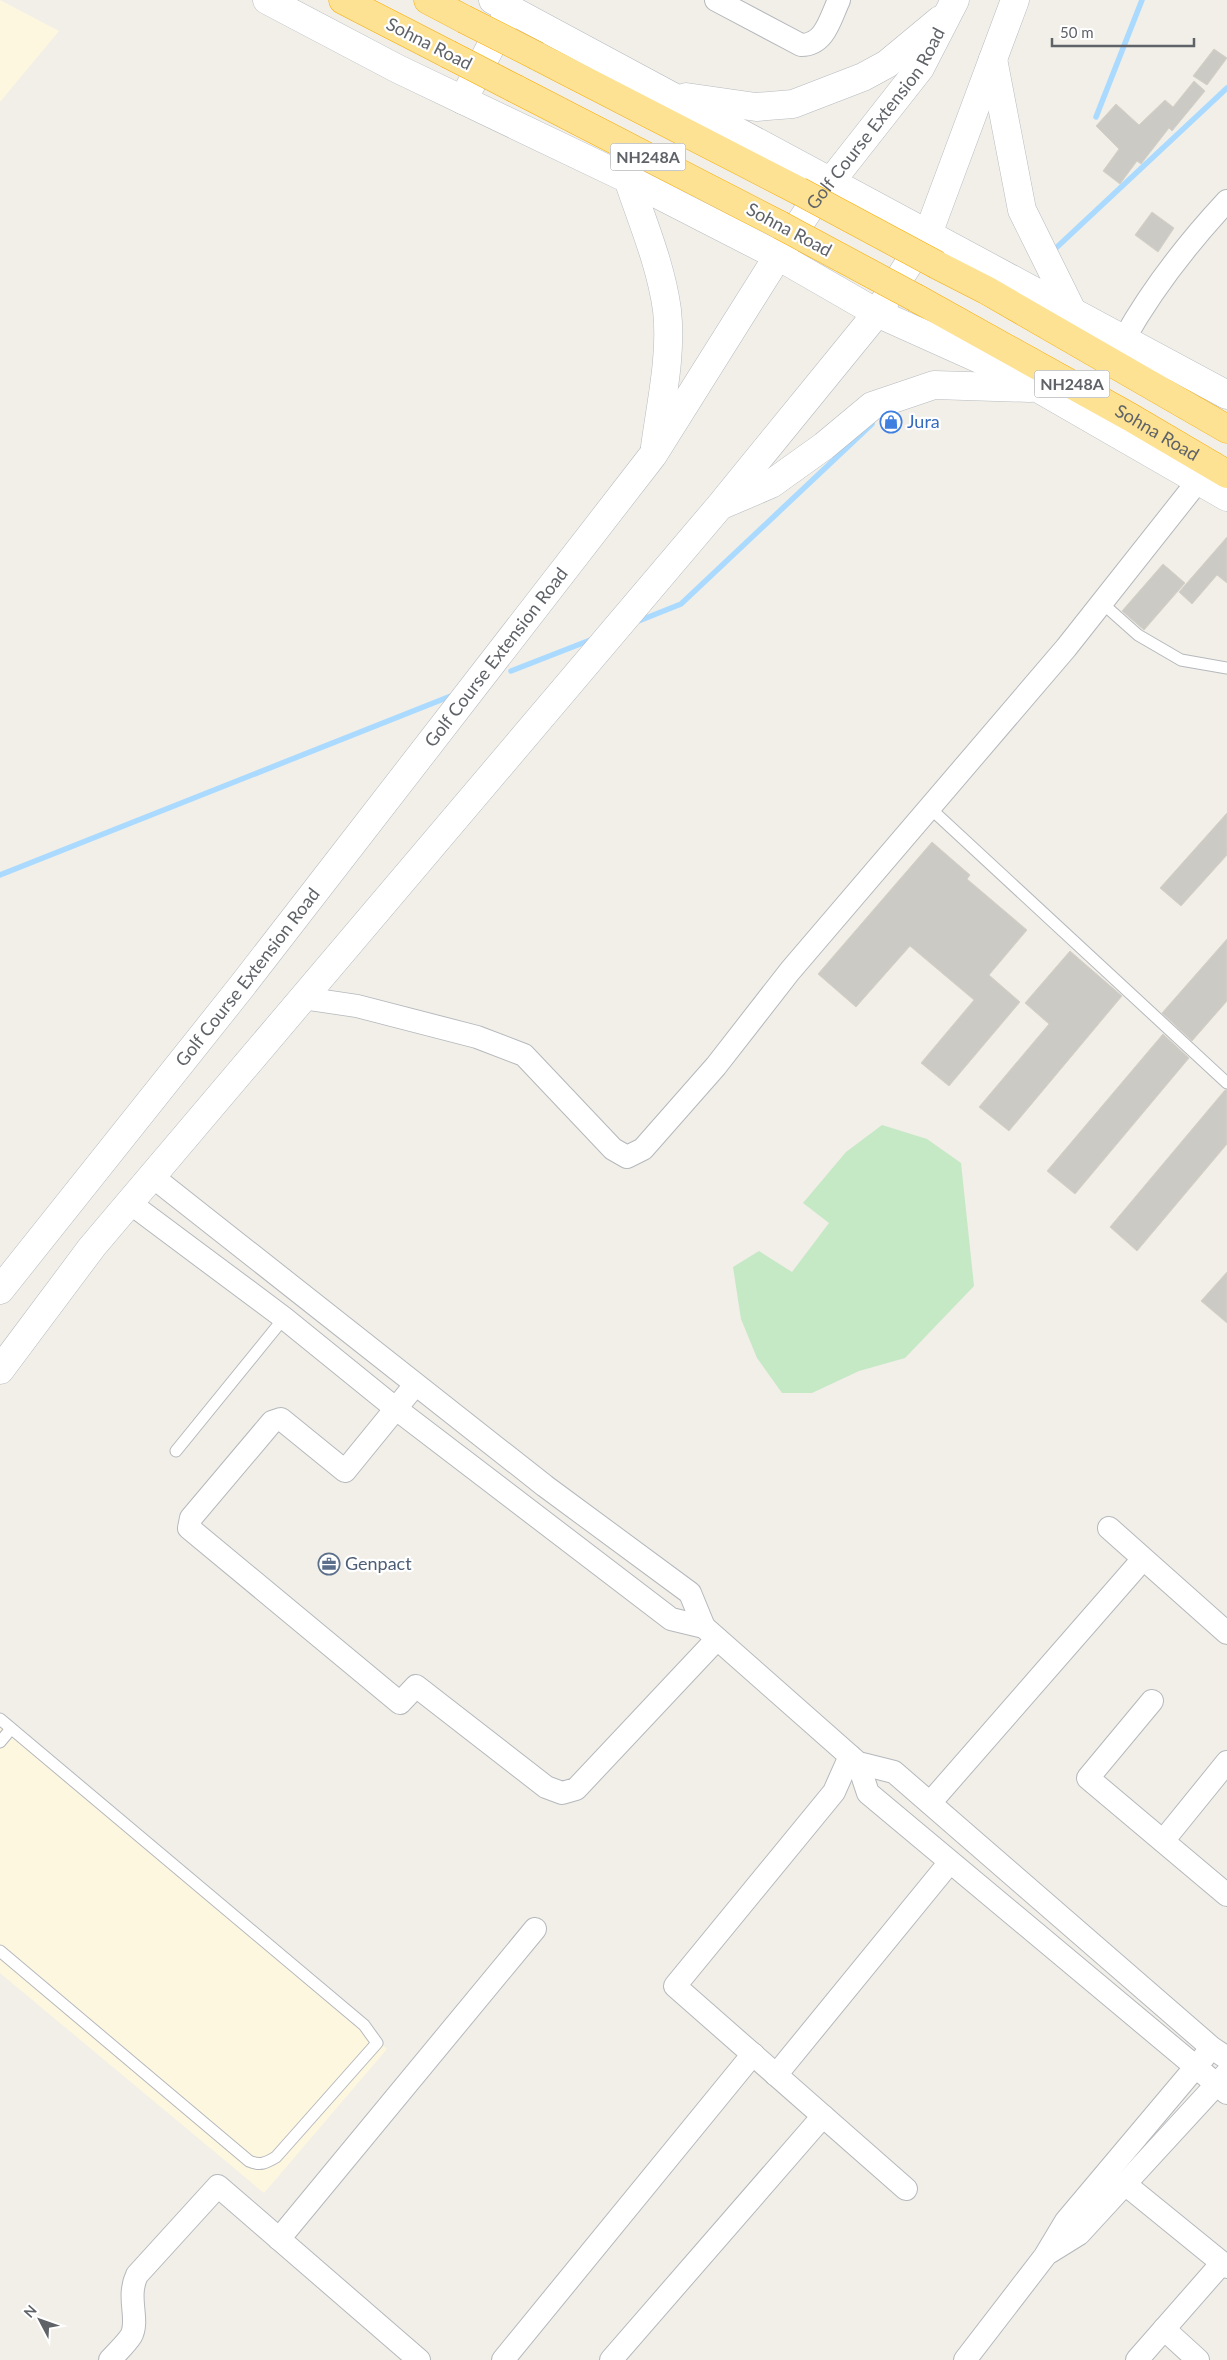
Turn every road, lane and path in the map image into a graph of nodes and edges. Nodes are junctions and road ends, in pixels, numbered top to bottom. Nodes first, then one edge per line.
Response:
1 (267, 0) edge
2 (343, 0) edge
3 (428, 0) edge
4 (716, 0) edge
5 (839, 0) edge
6 (1016, 0) edge
7 (502, 5) edge
8 (953, 5) edge
9 (993, 59) junction
10 (667, 94) junction
11 (463, 100) junction
12 (628, 179) junction
13 (830, 181) junction
14 (1227, 201) edge
15 (928, 234) junction
16 (778, 256) junction
17 (1072, 311) junction
18 (877, 314) junction
19 (1124, 339) junction
20 (1037, 388) junction
21 (1227, 395) edge
22 (1227, 429) edge
23 (653, 456) junction
24 (1227, 474) edge
25 (1198, 481) junction
26 (1227, 497) edge
27 (719, 507) junction
28 (1102, 603) junction
29 (1227, 668) edge
30 (930, 809) junction
31 (303, 998) junction
32 (1227, 1083) edge
33 (154, 1177) junction
34 (130, 1203) junction
35 (0, 1290) edge
36 (284, 1318) junction
37 (362, 1343) junction
38 (344, 1366) junction
39 (0, 1370) edge
40 (416, 1385) junction
41 (396, 1408) junction
42 (176, 1450) dead end
43 (1109, 1528) dead end
44 (1143, 1559) junction
45 (710, 1633) junction
46 (1227, 1633) edge
47 (1152, 1701) dead end
48 (0, 1720) edge
49 (10, 1730) junction
50 (0, 1742) edge
51 (854, 1759) junction
52 (1227, 1762) edge
53 (930, 1803) junction
54 (1163, 1842) junction
55 (950, 1862) junction
56 (1227, 1895) edge
57 (535, 1929) dead end
58 (0, 1951) edge
59 (1222, 2051) edge
60 (753, 2054) junction
61 (1195, 2067) junction
62 (776, 2075) junction
63 (1224, 2083) edge
64 (823, 2116) junction
65 (1125, 2184) junction
66 (906, 2189) dead end
67 (279, 2239) junction
68 (1045, 2256) junction
69 (1225, 2265) edge
70 (1164, 2329) junction
71 (514, 2356) edge
72 (110, 2360) edge
73 (419, 2360) edge
74 (610, 2360) edge
75 (965, 2360) edge
76 (1137, 2360) edge
77 (1198, 2360) edge

1 - 11 main road
2 - 24 highway, Sohna Road / NH248A, bridge
3 - 22 highway, NH248A, bridge
4 - 5 street
6 - 9 main road
7 - 10 main road
7 - 11 main road
8 - 10 main road
8 - 13 main road, Golf Course Extension Road
9 - 15 main road
9 - 17 main road
10 - 13 main road
11 - 12 main road
12 - 16 main road
12 - 23 main road
13 - 15 main road
13 - 16 main road, Golf Course Extension Road
14 - 19 street
15 - 17 main road
15 - 18 main road
16 - 18 main road
16 - 23 main road, Golf Course Extension Road
17 - 19 main road
18 - 20 main road
18 - 27 main road
19 - 21 main road
20 - 25 main road
20 - 27 main road
23 - 35 main road, Golf Course Extension Road
25 - 26 main road
25 - 28 street
27 - 31 main road
28 - 29 lane
28 - 30 street
30 - 31 street
30 - 32 lane
31 - 33 main road
33 - 34 main road
33 - 37 street
34 - 36 street
34 - 39 main road
36 - 38 street
36 - 42 lane
37 - 38 street
37 - 40 street
38 - 41 street
40 - 41 street
40 - 45 street
41 - 45 street
41 - 45 street
43 - 44 street
44 - 46 street
44 - 53 street
45 - 51 street
47 - 54 street
48 - 49 lane
49 - 50 lane
49 - 58 lane
51 - 53 street
51 - 55 street
51 - 60 street
52 - 54 street
53 - 59 street
54 - 56 street
55 - 61 street
55 - 62 street
57 - 67 street
59 - 61 street
60 - 62 street
60 - 71 street
61 - 63 street
61 - 68 street
62 - 64 street
63 - 65 street
64 - 66 street
64 - 74 street
65 - 68 street
65 - 69 street
67 - 72 street
67 - 73 street
68 - 75 street
69 - 70 street
70 - 76 street
70 - 77 street

